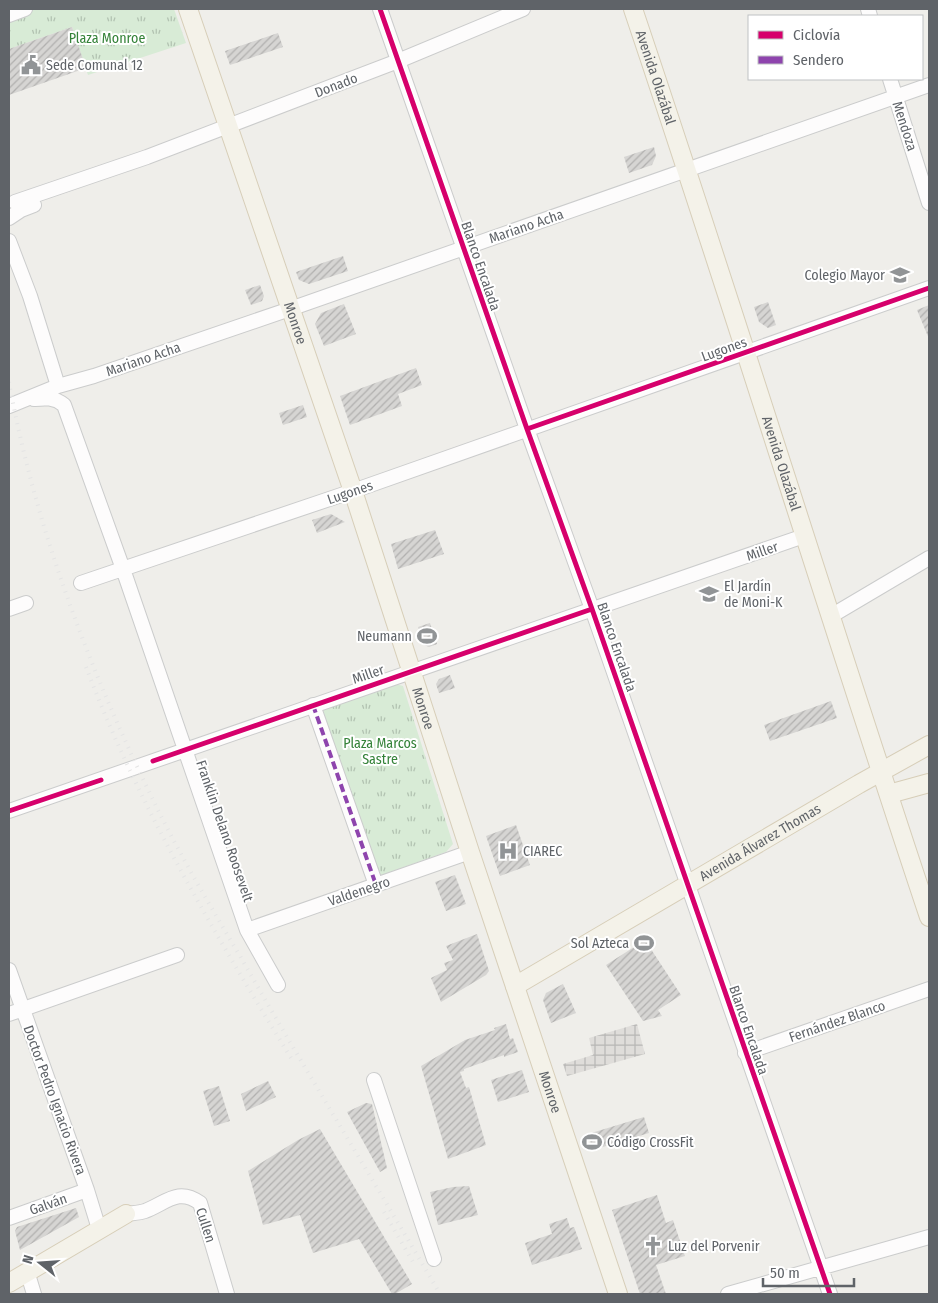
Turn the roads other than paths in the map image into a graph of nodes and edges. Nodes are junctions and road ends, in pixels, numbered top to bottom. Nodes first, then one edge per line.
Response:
1 (25, 9) edge
2 (188, 9) edge
3 (380, 9) edge
4 (523, 9) edge
5 (633, 9) edge
6 (9, 14) edge
7 (398, 61) junction
8 (890, 80) edge
9 (929, 85) edge
10 (895, 97) junction
11 (228, 126) junction
12 (147, 157) junction
13 (687, 170) junction
14 (12, 198) edge
15 (929, 203) edge
16 (9, 218) edge
17 (9, 241) edge
18 (463, 248) junction
19 (929, 288) edge
20 (290, 309) junction
21 (746, 353) junction
22 (94, 376) junction
23 (58, 386) junction
24 (26, 400) junction
25 (64, 405) junction
26 (9, 406) edge
27 (527, 429) junction
28 (353, 491) junction
29 (804, 536) junction
30 (929, 558) edge
31 (123, 569) junction
32 (81, 584) dead end
33 (26, 603) dead end
34 (9, 609) edge
35 (592, 610) junction
36 (831, 616) junction
37 (412, 671) junction
38 (313, 705) junction
39 (929, 746) edge
40 (185, 750) junction
41 (881, 771) junction
42 (929, 783) edge
43 (888, 794) junction
44 (9, 811) edge
45 (470, 852) junction
46 (376, 885) junction
47 (687, 885) junction
48 (929, 918) edge
49 (247, 930) junction
50 (177, 955) dead end
51 (9, 970) edge
52 (278, 985) dead end
53 (515, 986) junction
54 (929, 989) edge
55 (22, 1009) junction
56 (9, 1014) edge
57 (745, 1053) junction
58 (374, 1080) dead end
59 (87, 1190) junction
60 (126, 1214) joint
61 (9, 1218) edge
62 (99, 1230) junction
63 (929, 1237) edge
64 (434, 1259) dead end
65 (821, 1269) junction
66 (27, 1272) junction
67 (9, 1283) edge
68 (34, 1294) edge
69 (227, 1294) edge
70 (618, 1294) edge
71 (728, 1294) edge
72 (830, 1294) edge

1 - 6 street
2 - 11 main road, Monroe
3 - 7 street, Blanco Encalada
4 - 7 street, Donado
5 - 13 main road, Avenida Olazábal
7 - 11 street, Donado
7 - 18 street, Blanco Encalada
8 - 10 street, Mendoza
9 - 10 street, Mariano Acha
10 - 13 street, Mariano Acha
10 - 15 street, Mendoza
11 - 12 street, Donado
11 - 20 main road, Monroe
12 - 14 street, Donado
12 - 16 street, Donado
13 - 18 street, Mariano Acha
13 - 21 main road, Avenida Olazábal
17 - 23 street
18 - 20 street, Mariano Acha
18 - 27 street, Blanco Encalada
19 - 21 street, Lugones
20 - 22 street, Mariano Acha
20 - 28 main road, Monroe
21 - 27 street, Lugones
21 - 29 main road, Avenida Olazábal
22 - 23 street, Mariano Acha
22 - 25 street, Mariano Acha
23 - 24 street, Mariano Acha
24 - 25 street
24 - 26 street, Mariano Acha
25 - 31 street, Franklin Delano Roosevelt
27 - 28 street, Lugones
27 - 35 street, Blanco Encalada
28 - 31 street, Lugones
28 - 37 main road, Monroe
29 - 35 street, Miller
29 - 36 main road, Avenida Olazábal
30 - 36 street
31 - 32 street, Lugones
31 - 40 street, Franklin Delano Roosevelt
33 - 34 street
35 - 37 street, Miller
35 - 47 street, Blanco Encalada
36 - 41 main road, Avenida Olazábal
37 - 38 street, Miller
37 - 45 main road, Monroe
38 - 40 street, Miller
38 - 46 street
39 - 41 main road, Avenida Álvarez Thomas
40 - 44 street, Miller
40 - 49 street, Franklin Delano Roosevelt
41 - 43 main road, Avenida Olazábal
41 - 47 main road, Avenida Álvarez Thomas
42 - 43 main road
43 - 48 main road, Avenida Olazábal
45 - 46 street, Valdenegro
45 - 53 main road, Monroe
46 - 49 street, Valdenegro
47 - 53 main road, Avenida Álvarez Thomas
47 - 57 street, Blanco Encalada
49 - 52 street, Franklin Delano Roosevelt
50 - 55 street
51 - 55 street, Doctor Pedro Ignacio Rivera
53 - 70 main road, Monroe
54 - 57 street, Fernández Blanco
55 - 56 street
55 - 59 street, Doctor Pedro Ignacio Rivera
57 - 65 street, Blanco Encalada
58 - 64 street
59 - 61 street, Galván
59 - 62 street, Doctor Pedro Ignacio Rivera
60 - 62 main road
60 - 69 street, Cullen
62 - 66 main road
63 - 65 street
65 - 71 street
65 - 72 street, Blanco Encalada
66 - 67 main road
66 - 68 street

